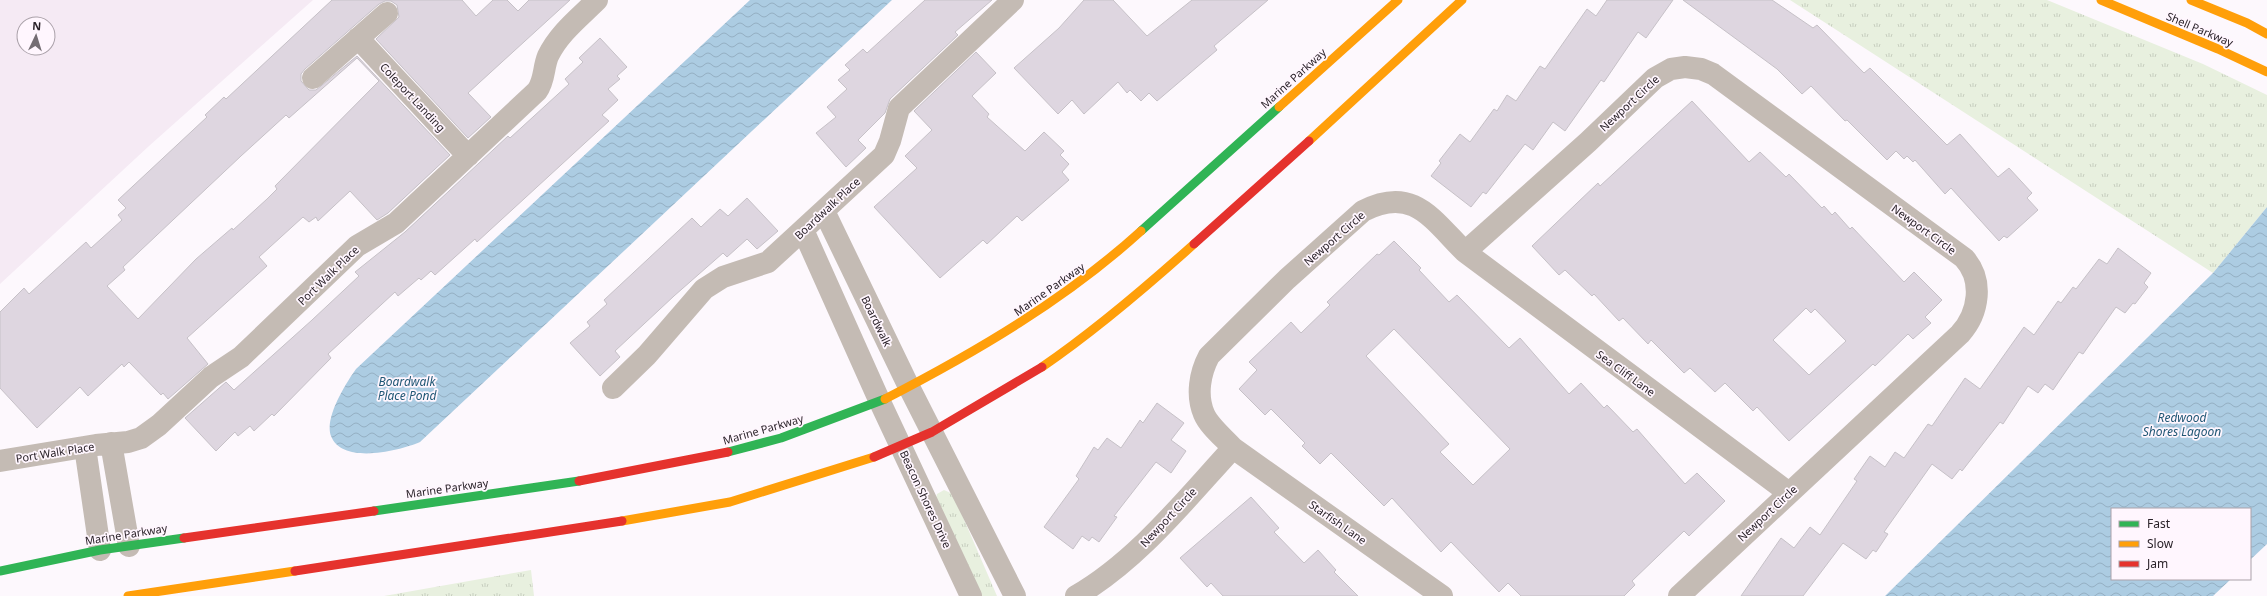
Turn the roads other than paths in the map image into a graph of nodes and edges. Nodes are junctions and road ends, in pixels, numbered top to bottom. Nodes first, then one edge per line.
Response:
1 (598, 0) edge
2 (1014, 0) edge
3 (1398, 0) edge
4 (1462, 0) edge
5 (2100, 0) edge
6 (2191, 0) edge
7 (387, 13) dead end
8 (2267, 34) edge
9 (358, 38) junction
10 (2267, 72) edge
11 (313, 78) dead end
12 (468, 156) junction
13 (824, 211) junction
14 (803, 230) junction
15 (1465, 252) junction
16 (909, 387) junction
17 (613, 388) dead end
18 (880, 402) junction
19 (932, 432) junction
20 (111, 443) junction
21 (901, 445) junction
22 (85, 447) junction
23 (1233, 448) junction
24 (0, 461) edge
25 (1789, 493) junction
26 (129, 546) junction
27 (100, 550) junction
28 (0, 571) edge
29 (128, 596) edge
30 (971, 596) edge
31 (1016, 596) edge
32 (1076, 596) edge
33 (1442, 596) edge
34 (1678, 596) edge

1 - 12 street, Port Walk Place
2 - 13 street, Boardwalk Place
3 - 16 main road, Marine Parkway
4 - 19 main road
5 - 10 main road, Shell Parkway
6 - 8 main road
7 - 9 street
9 - 11 street
9 - 12 street, Coleport Landing
12 - 20 street, Port Walk Place
13 - 14 street, Boardwalk Place
13 - 16 street, Boardwalk
14 - 17 street, Boardwalk Place
14 - 18 street
15 - 23 street, Newport Circle
15 - 25 street, Sea Cliff Lane
15 - 25 street, Newport Circle
16 - 18 main road, Marine Parkway
16 - 19 street, Boardwalk
18 - 21 street, Beacon Shores Drive
18 - 26 main road, Marine Parkway
19 - 21 main road
19 - 31 street
20 - 22 street, Port Walk Place
20 - 26 street
21 - 29 main road
21 - 30 street, Beacon Shores Drive
22 - 24 street, Port Walk Place
22 - 27 street
23 - 32 street, Newport Circle
23 - 33 street, Starfish Lane
25 - 34 street, Newport Circle
26 - 27 main road, Marine Parkway
27 - 28 main road, Marine Parkway

